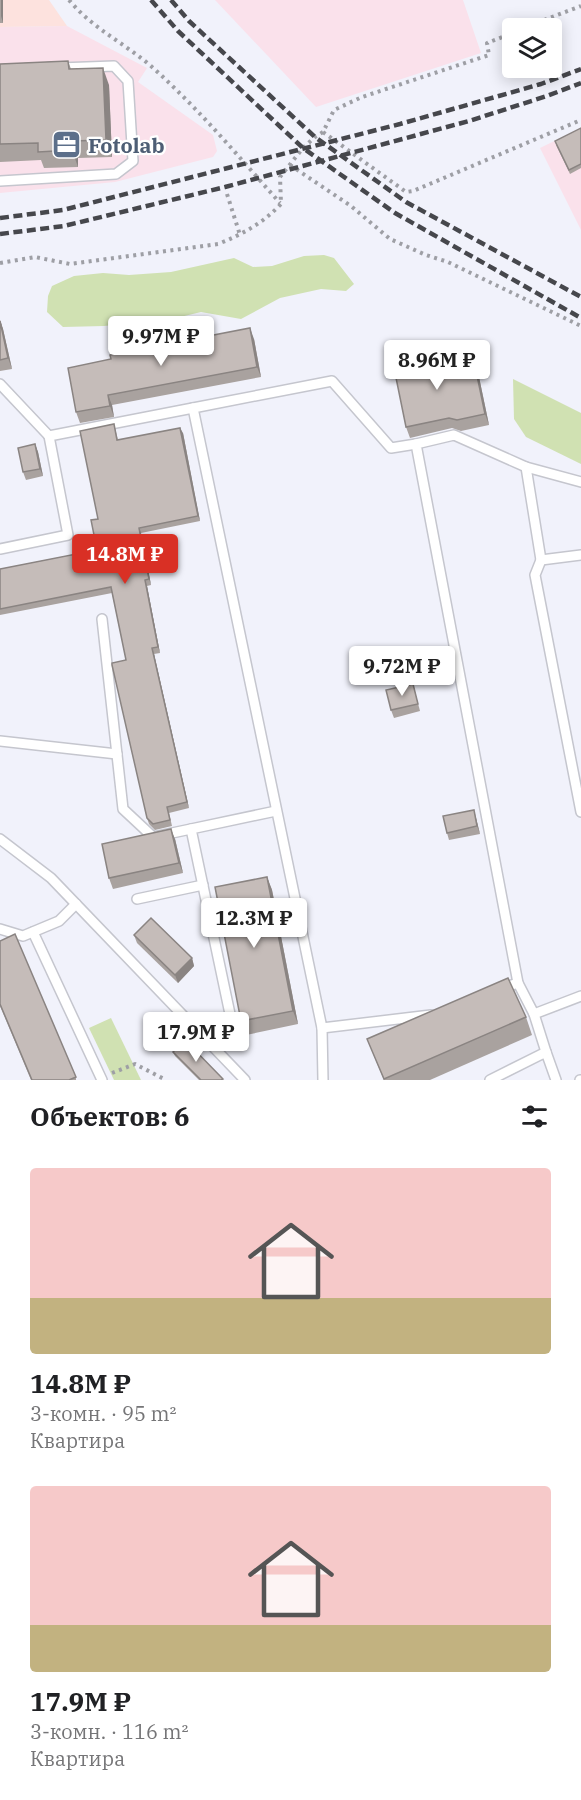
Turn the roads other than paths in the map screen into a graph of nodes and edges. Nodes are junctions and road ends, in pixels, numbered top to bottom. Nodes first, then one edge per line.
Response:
1 (46, 68) edge
2 (0, 181) edge
3 (0, 384) edge
4 (193, 408) junction
5 (49, 436) junction
6 (416, 444) junction
7 (526, 467) junction
8 (581, 482) edge
9 (0, 549) edge
10 (580, 557) edge
11 (541, 560) junction
12 (102, 619) dead end
13 (0, 741) edge
14 (117, 754) junction
15 (276, 811) junction
16 (581, 812) edge
17 (191, 829) junction
18 (0, 839) edge
19 (203, 885) junction
20 (136, 899) dead end
21 (76, 904) junction
22 (0, 929) edge
23 (33, 932) junction
24 (518, 983) junction
25 (485, 995) edge
26 (581, 996) edge
27 (442, 1011) edge
28 (231, 1014) dead end
29 (534, 1014) junction
30 (322, 1028) junction
31 (546, 1052) junction
32 (101, 1079) edge
33 (245, 1080) edge
34 (323, 1080) edge
35 (490, 1080) edge
36 (556, 1080) edge

1 - 2 lane
3 - 5 lane
4 - 5 lane
4 - 6 lane
4 - 15 lane
5 - 9 lane
6 - 7 lane
6 - 24 lane
7 - 8 lane
7 - 11 lane
10 - 11 lane
11 - 16 lane
12 - 14 lane
13 - 14 lane
14 - 17 lane
15 - 17 lane
15 - 30 lane
17 - 19 lane
18 - 21 lane
19 - 20 lane
19 - 28 lane
21 - 23 lane
21 - 33 lane
22 - 23 lane
23 - 32 lane
24 - 25 lane
24 - 29 lane
26 - 29 lane
27 - 30 lane
29 - 31 lane
30 - 34 lane
31 - 35 lane
31 - 36 lane

